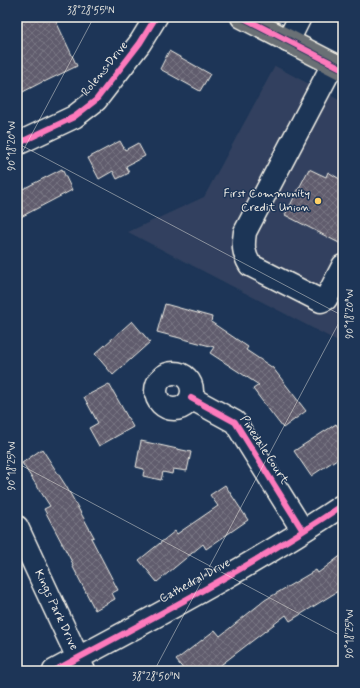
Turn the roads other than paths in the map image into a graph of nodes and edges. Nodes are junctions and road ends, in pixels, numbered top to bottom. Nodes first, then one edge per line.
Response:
1 (156, 17) edge
2 (242, 17) edge
3 (300, 17) edge
4 (288, 41) junction
5 (338, 67) edge
6 (17, 144) edge
7 (343, 266) edge
8 (191, 398) dead end
9 (343, 505) edge
10 (17, 527) edge
11 (303, 531) junction
12 (81, 665) edge
13 (54, 671) edge

1 - 6 street, Rolens Drive
2 - 4 main road
3 - 4 street
4 - 5 main road
5 - 7 street
8 - 11 street, Pinedale Court
9 - 11 street, Cathedral Drive
10 - 12 street, Kings Park Drive
11 - 12 street, Cathedral Drive
12 - 13 street, Cathedral Drive

